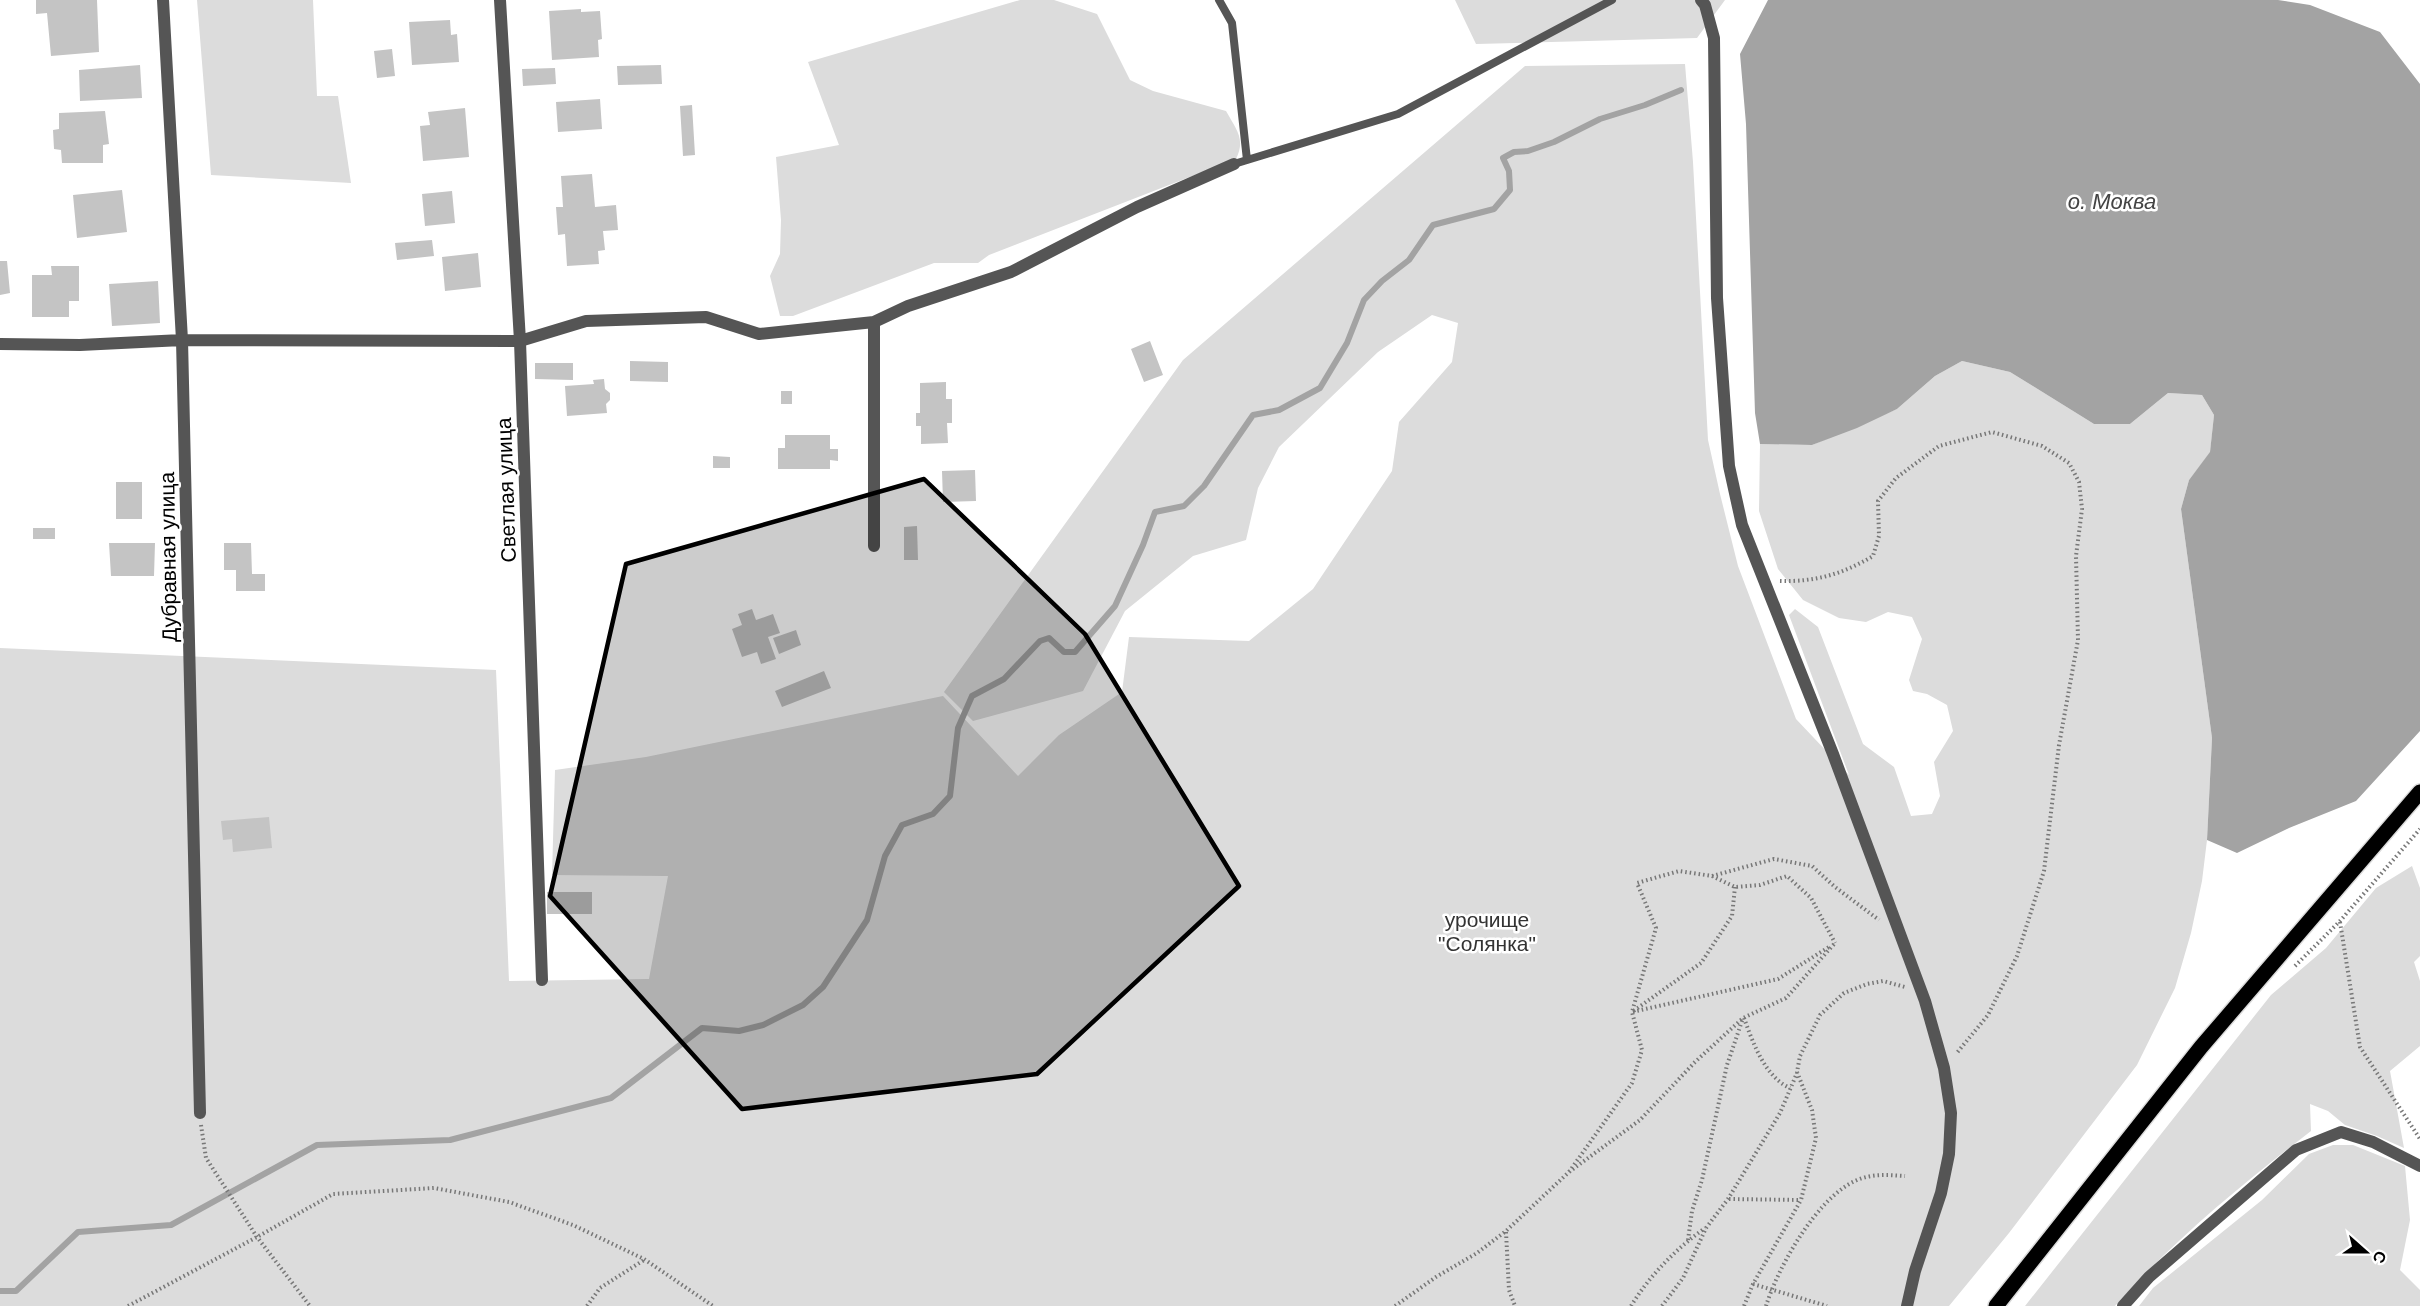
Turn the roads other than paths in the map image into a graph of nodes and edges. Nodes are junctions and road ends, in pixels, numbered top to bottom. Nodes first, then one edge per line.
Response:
1 (163, 0) edge
2 (500, 0) edge
3 (1219, 0) edge
4 (1612, 0) edge
5 (1701, 0) edge
6 (1247, 160) junction
7 (1234, 164) joint
8 (874, 322) junction
9 (182, 340) junction
10 (520, 341) junction
11 (0, 344) edge
12 (874, 546) dead end
13 (2420, 792) edge
14 (542, 980) dead end
15 (200, 1113) road end
16 (2420, 1166) edge
17 (1907, 1306) edge
18 (1996, 1306) edge
19 (2123, 1306) edge

1 - 9 street, Дубравная улица
2 - 10 street, Светлая улица
3 - 6 lane
4 - 6 lane
5 - 17 street
6 - 7 lane
7 - 8 street
8 - 10 street
8 - 12 street
9 - 10 street
9 - 11 street
9 - 15 street, Дубравная улица
10 - 14 street, Светлая улица
13 - 18 main road
16 - 19 street

